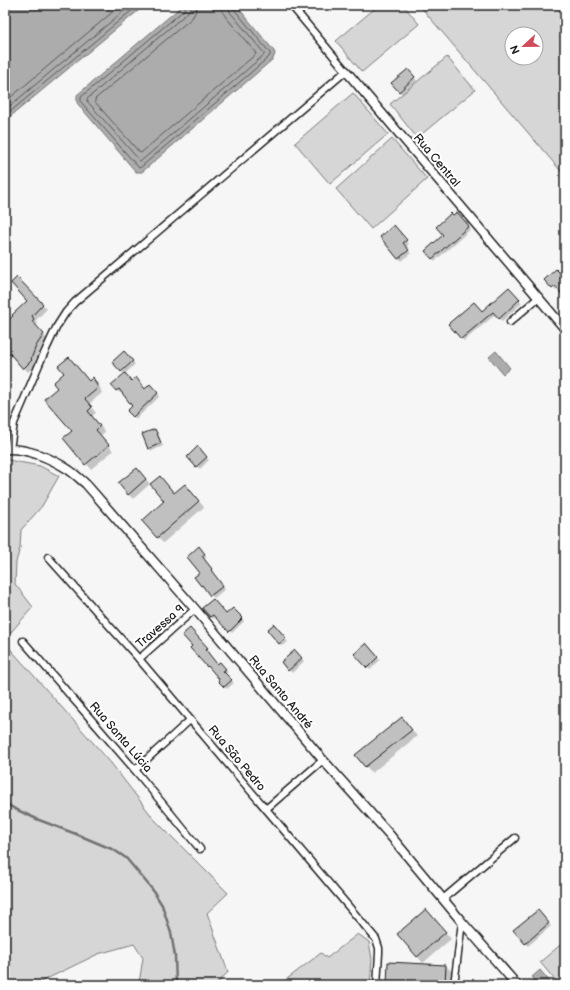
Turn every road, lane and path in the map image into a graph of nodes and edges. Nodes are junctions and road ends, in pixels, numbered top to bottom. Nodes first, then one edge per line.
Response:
1 (291, 5) edge
2 (346, 71) junction
3 (538, 298) junction
4 (510, 322) dead end
5 (565, 329) edge
6 (7, 449) edge
7 (48, 557) dead end
8 (195, 609) junction
9 (22, 642) dead end
10 (139, 659) junction
11 (190, 720) junction
12 (323, 760) junction
13 (135, 770) junction
14 (266, 809) junction
15 (515, 838) dead end
16 (200, 849) dead end
17 (443, 899) junction
18 (462, 922) junction
19 (377, 985) edge
20 (454, 985) edge
21 (517, 985) edge

1 - 2 street, Rua Central
2 - 3 street, Rua Central
2 - 6 street
3 - 4 street
3 - 5 street, Rua Central
6 - 8 street, Rua Santo André
7 - 10 street, Rua São Pedro
8 - 10 street, Travessa 9
8 - 12 street, Rua Santo André
9 - 13 street, Rua Santa Lúcia
10 - 11 street, Rua São Pedro
11 - 13 street
11 - 14 street, Rua São Pedro
12 - 14 street
12 - 17 street, Rua Santo André
13 - 16 street, Rua Santa Lúcia
14 - 19 street, Rua São Pedro
15 - 17 street
17 - 18 street, Rua Santo André
18 - 20 street
18 - 21 street, Rua Santo André

